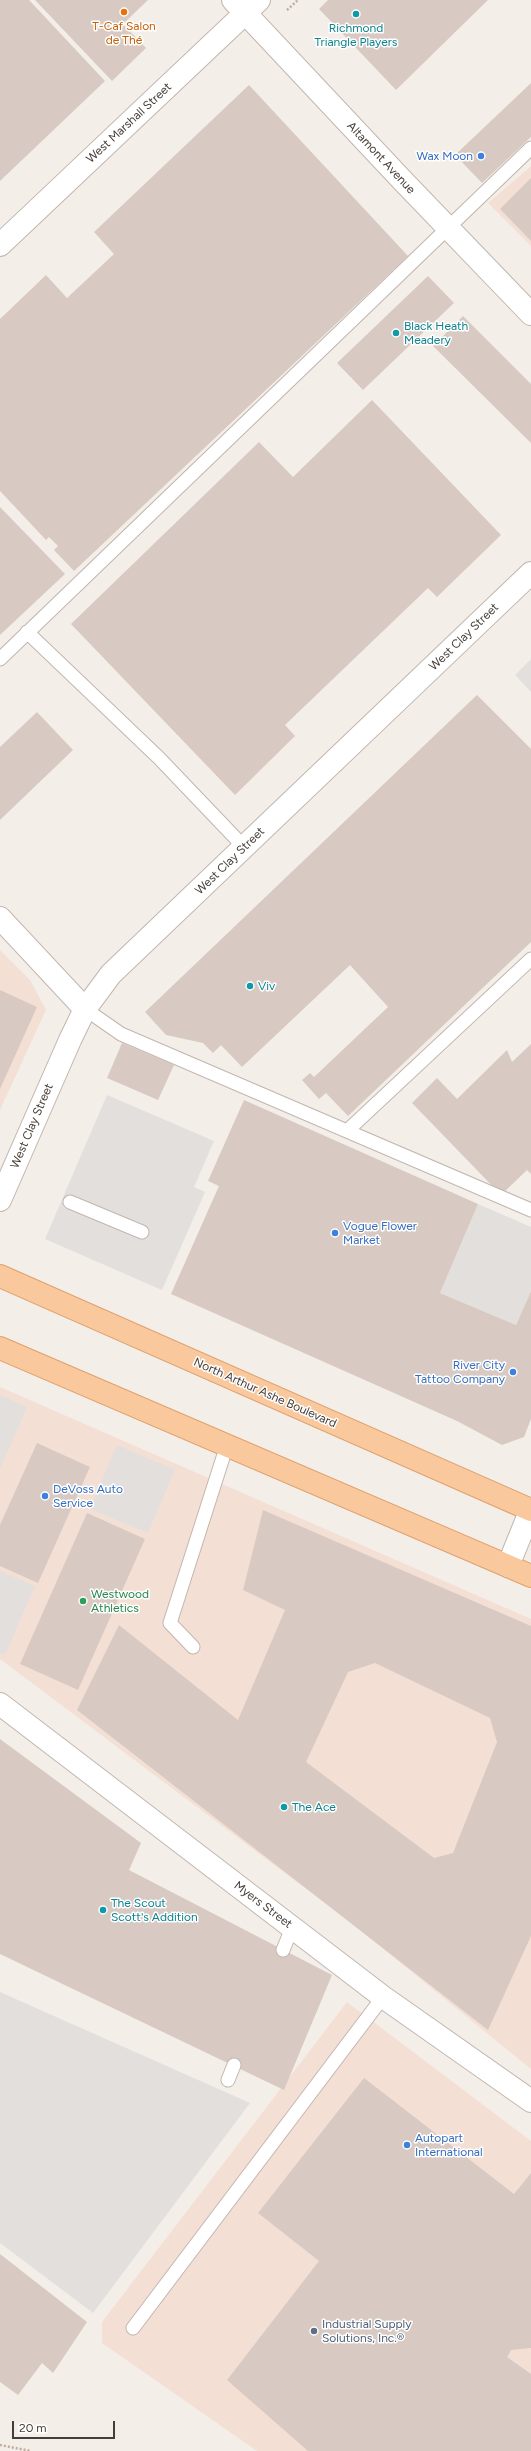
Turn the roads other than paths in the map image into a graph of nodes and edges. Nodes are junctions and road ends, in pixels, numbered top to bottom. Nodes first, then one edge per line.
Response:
1 (246, 4) edge
2 (531, 148) edge
3 (447, 226) junction
4 (0, 246) edge
5 (531, 314) edge
6 (531, 573) edge
7 (28, 632) junction
8 (1, 656) edge
9 (244, 847) junction
10 (0, 918) edge
11 (531, 959) edge
12 (85, 1009) junction
13 (347, 1131) junction
14 (0, 1200) edge
15 (70, 1202) dead end
16 (531, 1210) edge
17 (142, 1232) dead end
18 (0, 1276) edge
19 (0, 1348) edge
20 (227, 1444) junction
21 (531, 1509) edge
22 (508, 1566) junction
23 (531, 1576) edge
24 (192, 1647) dead end
25 (0, 1704) edge
26 (292, 1928) junction
27 (283, 1950) dead end
28 (383, 1997) junction
29 (234, 2065) dead end
30 (228, 2080) dead end
31 (530, 2096) edge
32 (133, 2328) dead end

1 - 3 street, Altamont Avenue
1 - 4 street, West Marshall Street
2 - 3 lane
3 - 5 street, Altamont Avenue
3 - 7 lane
6 - 9 street, West Clay Street
7 - 8 lane
7 - 9 lane
9 - 12 street, West Clay Street
10 - 12 street
11 - 13 lane
12 - 13 lane
12 - 14 street, West Clay Street
13 - 16 lane
15 - 17 lane
18 - 21 main road, North Arthur Ashe Boulevard
19 - 20 main road
20 - 22 main road
20 - 24 lane
21 - 22 street
22 - 23 main road
25 - 26 street, Myers Street
26 - 27 lane
26 - 28 street, Myers Street
28 - 31 street, Myers Street
28 - 32 lane
29 - 30 lane

